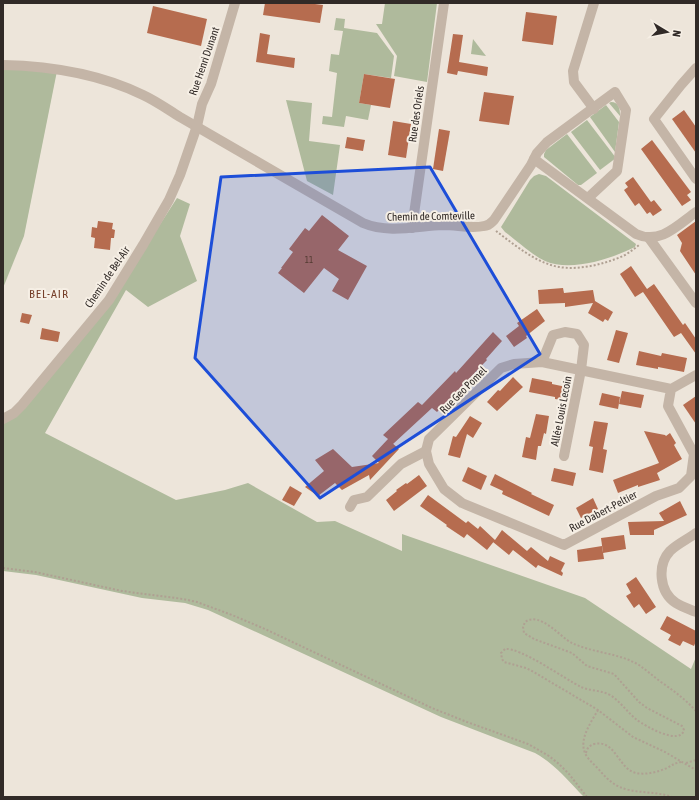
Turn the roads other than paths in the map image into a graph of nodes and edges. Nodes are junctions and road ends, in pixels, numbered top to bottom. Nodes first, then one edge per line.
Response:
1 (235, 3) edge
2 (444, 3) edge
3 (594, 3) edge
4 (3, 65) edge
5 (696, 68) edge
6 (594, 109) junction
7 (197, 126) junction
8 (534, 159) junction
9 (696, 179) edge
10 (588, 198) junction
11 (696, 212) edge
12 (412, 228) junction
13 (649, 238) junction
14 (696, 304) edge
15 (542, 362) junction
16 (582, 370) junction
17 (696, 375) edge
18 (671, 389) junction
19 (3, 419) edge
20 (426, 451) junction
21 (564, 456) dead end
22 (350, 507) dead end
23 (696, 533) edge
24 (696, 612) edge

1 - 7 street, Rue Henri Dunant
2 - 12 street, Rue des Oriels
3 - 6 street
4 - 7 street, Chemin de Comteville
5 - 9 street
6 - 8 street, Chemin de Comteville
6 - 10 street, Chemin de Comteville
7 - 12 street, Chemin de Comteville
7 - 19 street, Chemin de Bel-Air
8 - 10 street
8 - 12 street, Chemin de Comteville
10 - 13 street
11 - 13 street
13 - 14 street
15 - 16 street, Rue Geo Pomel
15 - 16 street
15 - 20 street, Rue Geo Pomel
16 - 18 street, Rue Geo Pomel
16 - 21 street, Allée Louis Lecoin
17 - 18 street
18 - 20 street, Rue Dabert-Peltier
20 - 22 street
23 - 24 street

